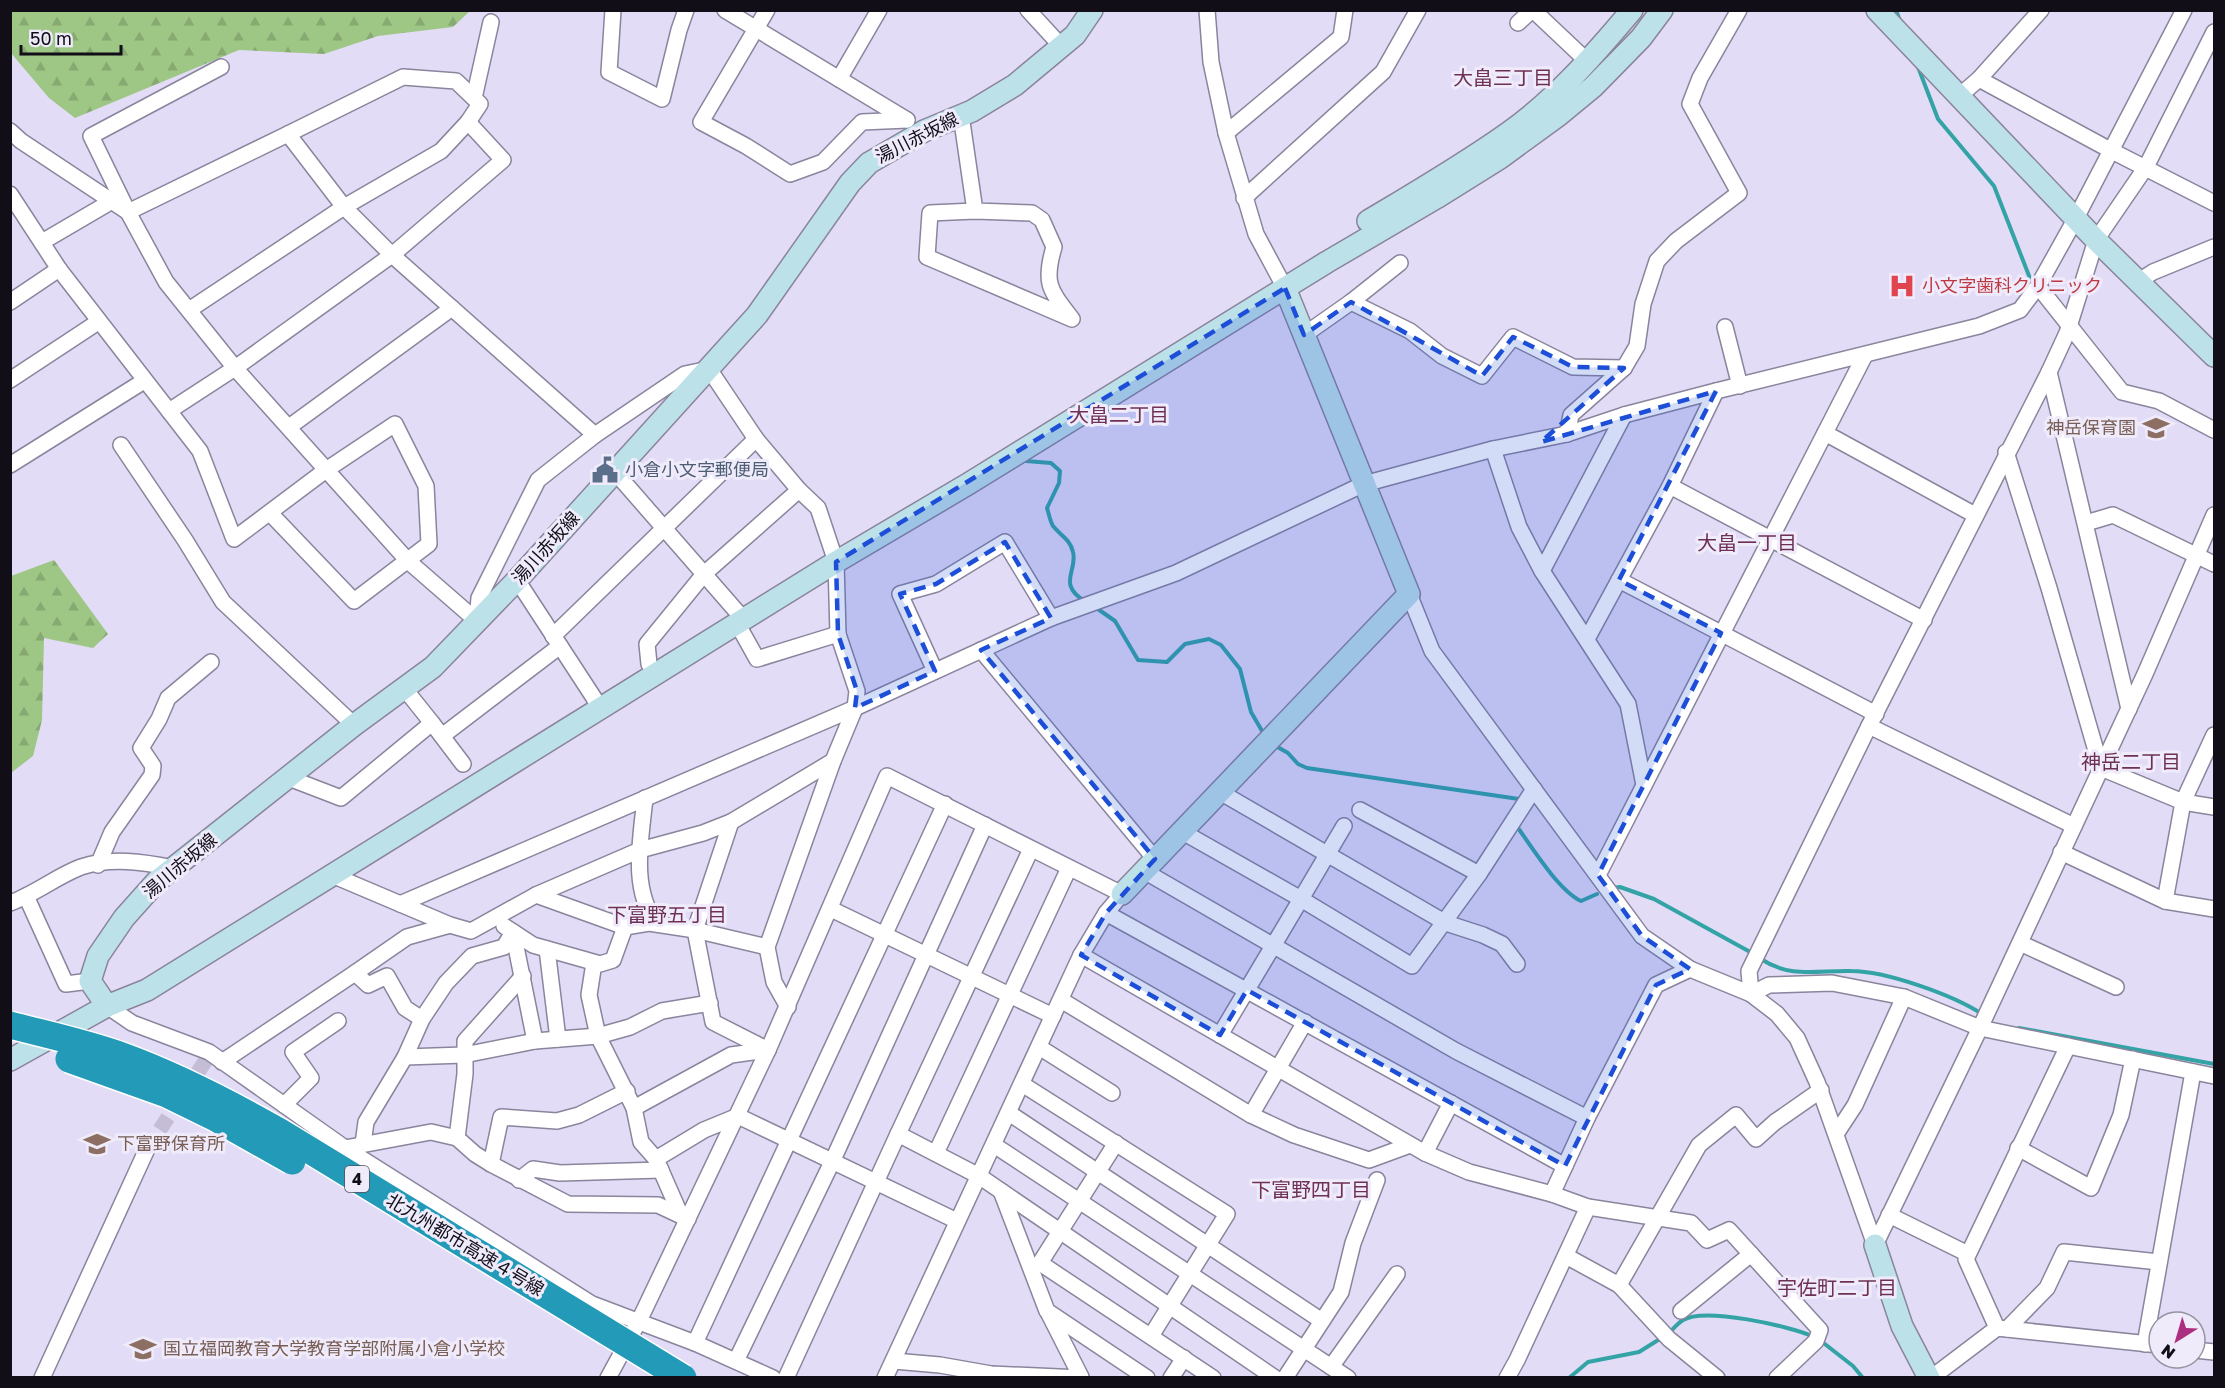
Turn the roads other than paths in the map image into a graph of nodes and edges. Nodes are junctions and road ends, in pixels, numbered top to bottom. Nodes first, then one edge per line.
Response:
1 (613, 10) edge
2 (686, 10) edge
3 (725, 10) edge
4 (768, 10) edge
5 (879, 10) edge
6 (1028, 10) edge
7 (1092, 10) edge
8 (1207, 10) edge
9 (1345, 10) edge
10 (1418, 10) edge
11 (1533, 10) edge
12 (1632, 10) edge
13 (1662, 10) edge
14 (1739, 10) edge
15 (1877, 10) edge
16 (2041, 10) edge
17 (2184, 10) edge
18 (491, 22) dead end
19 (1518, 23) dead end
20 (756, 29) junction
21 (2214, 32) edge
22 (1062, 47) junction
23 (1587, 62) junction
24 (221, 67) dead end
25 (839, 79) junction
26 (1979, 79) junction
27 (1958, 97) junction
28 (474, 98) junction
29 (961, 115) junction
30 (907, 120) junction
31 (468, 122) junction
32 (924, 131) junction
33 (1226, 133) junction
34 (288, 134) junction
35 (14, 140) edge
36 (2112, 151) junction
37 (2146, 167) junction
38 (10, 194) edge
39 (1244, 198) junction
40 (112, 201) junction
41 (2214, 203) edge
42 (344, 207) junction
43 (975, 211) junction
44 (128, 212) junction
45 (2076, 218) junction
46 (2097, 240) junction
47 (42, 242) junction
48 (2214, 247) edge
49 (392, 255) junction
50 (1400, 263) dead end
51 (58, 269) junction
52 (2139, 281) junction
53 (1283, 282) junction
54 (2035, 290) junction
55 (10, 302) edge
56 (1351, 302) junction
57 (452, 308) junction
58 (189, 310) junction
59 (98, 322) junction
60 (1725, 327) dead end
61 (2068, 328) junction
62 (1304, 335) junction
63 (1865, 355) junction
64 (2214, 356) edge
65 (235, 368) junction
66 (1624, 368) junction
67 (709, 369) junction
68 (2049, 372) junction
69 (10, 380) edge
70 (144, 381) junction
71 (1740, 386) junction
72 (1716, 391) junction
73 (169, 411) junction
74 (1624, 415) junction
75 (289, 427) junction
76 (2214, 430) edge
77 (1825, 433) junction
78 (1567, 434) junction
79 (595, 435) junction
80 (756, 439) junction
81 (122, 445) dead end
82 (1493, 449) junction
83 (2006, 452) junction
84 (10, 465) edge
85 (326, 470) junction
86 (615, 472) junction
87 (1364, 484) junction
88 (1670, 486) junction
89 (799, 490) junction
90 (270, 513) junction
91 (1975, 515) junction
92 (2214, 516) edge
93 (2086, 523) junction
94 (664, 529) junction
95 (1771, 539) junction
96 (2197, 555) junction
97 (834, 557) junction
98 (408, 561) junction
99 (2214, 564) edge
100 (1542, 571) junction
101 (704, 574) junction
102 (517, 580) junction
103 (1619, 580) junction
104 (1409, 594) junction
105 (1052, 618) junction
106 (740, 619) junction
107 (1924, 620) junction
108 (477, 621) junction
109 (1721, 633) junction
110 (838, 634) junction
111 (1587, 639) junction
112 (557, 641) junction
113 (981, 650) junction
114 (212, 662) dead end
115 (649, 664) junction
116 (935, 671) junction
117 (404, 688) junction
118 (596, 704) junction
119 (855, 708) junction
120 (2129, 709) junction
121 (1872, 720) junction
122 (432, 723) junction
123 (354, 725) junction
124 (2214, 735) edge
125 (442, 736) junction
126 (833, 761) junction
127 (463, 764) dead end
128 (2101, 768) junction
129 (289, 778) junction
130 (1644, 785) junction
131 (1534, 789) junction
132 (1220, 792) junction
133 (645, 798) junction
134 (2183, 802) junction
135 (945, 804) junction
136 (2214, 807) edge
137 (1360, 810) dead end
138 (731, 822) junction
139 (985, 825) junction
140 (1344, 826) dead end
141 (2074, 826) junction
142 (1182, 831) junction
143 (1031, 849) junction
144 (640, 850) junction
145 (2061, 852) junction
146 (1327, 855) junction
147 (98, 865) junction
148 (1150, 865) junction
149 (173, 868) junction
150 (1069, 868) junction
151 (1479, 874) junction
152 (332, 875) junction
153 (1598, 875) junction
154 (1122, 894) junction
155 (536, 895) junction
156 (16, 897) edge
157 (1301, 899) junction
158 (2165, 901) junction
159 (400, 904) junction
160 (831, 909) junction
161 (2214, 909) edge
162 (1106, 913) junction
163 (494, 920) junction
164 (1446, 923) junction
165 (657, 924) junction
166 (450, 925) junction
167 (625, 927) junction
168 (695, 930) junction
169 (513, 932) junction
170 (885, 935) junction
171 (2020, 943) junction
172 (1273, 946) junction
173 (767, 947) junction
174 (547, 949) junction
175 (926, 955) junction
176 (1081, 955) junction
177 (594, 963) junction
178 (1517, 964) dead end
179 (1690, 969) junction
180 (355, 973) junction
181 (523, 976) junction
182 (971, 977) junction
183 (90, 981) junction
184 (2115, 987) dead end
185 (1247, 990) junction
186 (1751, 994) junction
187 (1010, 995) junction
188 (1904, 997) junction
189 (1060, 1000) junction
190 (710, 1003) junction
191 (107, 1006) junction
192 (788, 1006) junction
193 (1053, 1016) junction
194 (422, 1019) junction
195 (338, 1021) dead end
196 (1305, 1023) junction
197 (10, 1025) edge
198 (1980, 1028) junction
199 (1220, 1035) junction
200 (598, 1036) junction
201 (558, 1039) junction
202 (535, 1041) junction
203 (10, 1044) edge
204 (2068, 1046) junction
205 (1039, 1047) junction
206 (768, 1050) junction
207 (464, 1055) junction
208 (405, 1057) junction
209 (2133, 1059) junction
210 (10, 1060) edge
211 (222, 1062) junction
212 (1278, 1068) junction
213 (2193, 1072) junction
214 (2214, 1076) edge
215 (1022, 1084) junction
216 (1821, 1090) junction
217 (627, 1091) junction
218 (1112, 1093) dead end
219 (1451, 1103) junction
220 (284, 1105) junction
221 (634, 1108) junction
222 (1008, 1113) junction
223 (1251, 1115) junction
224 (738, 1116) junction
225 (1587, 1118) junction
226 (898, 1134) junction
227 (1836, 1134) junction
228 (457, 1138) junction
229 (790, 1141) junction
230 (1116, 1143) junction
231 (363, 1144) junction
232 (994, 1145) junction
233 (1410, 1145) junction
234 (345, 1148) junction
235 (2018, 1148) junction
236 (147, 1149) tunnel mouth
237 (1425, 1153) junction
238 (936, 1154) junction
239 (832, 1162) junction
240 (491, 1164) junction
241 (659, 1165) junction
242 (1565, 1166) junction
243 (1097, 1172) junction
244 (979, 1176) junction
245 (519, 1180) junction
246 (1377, 1180) dead end
247 (874, 1182) junction
248 (1001, 1191) junction
249 (1552, 1194) junction
250 (1079, 1201) junction
251 (1588, 1207) junction
252 (1890, 1215) junction
253 (684, 1218) junction
254 (1657, 1219) junction
255 (957, 1221) junction
256 (1060, 1232) junction
257 (1207, 1245) junction
258 (1875, 1245) junction
259 (1750, 1254) junction
260 (1968, 1254) junction
261 (1566, 1256) junction
262 (2159, 1262) junction
263 (1189, 1274) junction
264 (1397, 1274) dead end
265 (1619, 1285) junction
266 (1170, 1305) junction
267 (2155, 1310) edge
268 (1047, 1311) junction
269 (1681, 1311) dead end
270 (1322, 1321) junction
271 (639, 1322) junction
272 (2002, 1329) junction
273 (1151, 1336) junction
274 (695, 1343) junction
275 (2147, 1344) edge
276 (1303, 1349) junction
277 (1184, 1359) junction
278 (894, 1360) junction
279 (736, 1361) junction
280 (1331, 1366) junction
281 (42, 1377) edge
282 (608, 1377) edge
283 (650, 1377) edge
284 (683, 1377) edge
285 (773, 1377) edge
286 (786, 1377) edge
287 (885, 1377) edge
288 (1081, 1377) edge
289 (1147, 1377) edge
290 (1171, 1377) edge
291 (1213, 1377) edge
292 (1275, 1377) edge
293 (1285, 1377) edge
294 (1348, 1377) edge
295 (1507, 1377) edge
296 (1717, 1377) edge
297 (1777, 1377) edge
298 (1930, 1377) edge

1 - 2 street
3 - 20 street
4 - 20 street
5 - 25 street
6 - 22 street
7 - 22 street, 湯川赤坂線
8 - 33 street
9 - 33 street
10 - 39 street
11 - 19 street
11 - 23 street
12 - 23 street
13 - 53 street
14 - 66 street
15 - 27 street
16 - 26 street
17 - 36 street
18 - 28 street
20 - 25 street
20 - 30 street
21 - 37 street
22 - 29 street, 湯川赤坂線
23 - 53 street
24 - 44 street
25 - 30 street
26 - 27 street
26 - 36 street
27 - 45 street
28 - 31 street
28 - 34 street
29 - 32 street, 湯川赤坂線
29 - 43 street
30 - 32 street
31 - 42 street
31 - 49 street
32 - 67 street, 湯川赤坂線
33 - 39 street
34 - 42 street
34 - 44 street
35 - 40 street
36 - 37 street
36 - 45 street
37 - 41 street
37 - 46 street
38 - 47 street
39 - 53 street
40 - 44 street
40 - 47 street
42 - 49 street
42 - 58 street
43 - 43 street
44 - 58 street
45 - 46 street
45 - 54 street
46 - 52 street
46 - 61 street
47 - 51 street
48 - 52 street
49 - 57 street
49 - 65 street
50 - 56 street
51 - 55 street
51 - 59 street
52 - 64 street
53 - 62 street
53 - 97 street
54 - 61 street
54 - 63 street
56 - 62 street
56 - 66 street
57 - 75 street
57 - 79 street
58 - 65 street
59 - 69 street
59 - 70 street
60 - 71 street
61 - 68 street
61 - 76 street
62 - 87 street
63 - 71 street
63 - 77 street
65 - 73 street
65 - 75 street
66 - 78 street
67 - 79 street
67 - 80 street
67 - 86 street, 湯川赤坂線
68 - 83 street
68 - 93 street
70 - 73 street
70 - 84 street
71 - 72 street
72 - 74 street
72 - 88 street
73 - 90 street
74 - 78 street
74 - 100 street
75 - 85 street
77 - 91 street
77 - 95 street
78 - 82 street
79 - 108 street
80 - 89 street
80 - 94 street
81 - 123 street
82 - 87 street
82 - 100 street
83 - 91 street
83 - 128 street
85 - 90 street
85 - 98 street
85 - 98 street
86 - 94 street
86 - 102 street, 湯川赤坂線
87 - 104 street
87 - 105 street
88 - 95 street
88 - 103 street
89 - 97 street
89 - 101 street
90 - 98 street
91 - 107 street
92 - 96 street
93 - 96 street
93 - 120 street
94 - 101 street
94 - 112 street
95 - 107 street
95 - 109 street
96 - 99 street
96 - 120 street
97 - 106 street
97 - 110 street
98 - 108 street
100 - 111 street
101 - 106 street
101 - 115 street
102 - 108 street, 湯川赤坂線
102 - 112 street
103 - 109 street
103 - 111 street
104 - 131 street
104 - 132 street
105 - 113 street
105 - 116 street
106 - 110 street
106 - 115 street
106 - 118 street
107 - 121 street
108 - 117 street, 湯川赤坂線
109 - 121 street
109 - 130 street
110 - 119 street
111 - 130 street
112 - 118 street
112 - 125 street
113 - 116 street
113 - 148 street
114 - 147 street
115 - 118 street
116 - 119 street
117 - 122 street
117 - 123 street, 湯川赤坂線
118 - 152 street
118 - 191 street
119 - 126 street
119 - 133 street
120 - 128 street
121 - 141 street
121 - 186 street
122 - 125 street
122 - 129 street
123 - 129 street, 湯川赤坂線
124 - 134 street
125 - 127 street
126 - 138 street
126 - 173 street
128 - 134 street
128 - 141 street
129 - 149 street, 湯川赤坂線
130 - 153 street
131 - 151 street
131 - 153 street
132 - 142 street
132 - 146 street
133 - 144 street
133 - 159 street
134 - 136 street
134 - 158 street
135 - 139 street
135 - 160 street
135 - 170 street
137 - 151 street
138 - 144 street
138 - 168 street
139 - 143 street
139 - 175 street
140 - 146 street
141 - 145 street
142 - 148 street
142 - 157 street
143 - 150 street
143 - 182 street
144 - 155 street
144 - 165 street
145 - 158 street
145 - 171 street
146 - 157 street
146 - 164 street
147 - 149 street
147 - 156 street
148 - 154 street
148 - 172 street
149 - 183 street, 湯川赤坂線
150 - 154 street
150 - 187 street
151 - 164 street
152 - 159 street
152 - 191 street
153 - 179 street
154 - 162 street
155 - 163 street
155 - 167 street
156 - 183 street
157 - 164 street
157 - 172 street
158 - 161 street
159 - 166 street
160 - 170 street
160 - 192 street
162 - 176 street
162 - 185 street
163 - 166 street
163 - 169 street
164 - 178 street
165 - 167 street
165 - 168 street
166 - 180 street
167 - 177 street
168 - 173 street
168 - 190 street
169 - 174 street
169 - 181 street
169 - 194 street
170 - 175 street
170 - 229 street
171 - 184 street
171 - 198 street
172 - 185 street
172 - 225 street
173 - 192 street
174 - 177 street
174 - 201 street
175 - 182 street
175 - 239 street
176 - 189 street
176 - 199 street
177 - 200 street
179 - 186 street
179 - 225 street
180 - 194 street
180 - 211 street
181 - 202 street
181 - 207 street
182 - 187 street
182 - 226 street
183 - 191 street
185 - 196 street
185 - 199 street
186 - 188 street
186 - 216 street
187 - 193 street
187 - 238 street
188 - 198 street
188 - 227 street
189 - 193 street
189 - 223 street
190 - 200 street
190 - 206 street
191 - 210 street
191 - 211 street
192 - 206 street
193 - 205 street
194 - 208 street
195 - 220 street
196 - 212 street
196 - 219 street
197 - 284 highway, 北九州都市高速４号線 / 4, bridge
198 - 204 street
198 - 252 street
199 - 212 street
200 - 201 street
200 - 217 street
201 - 202 street
202 - 207 street
203 - 283 highway, 北九州都市高速４号線 / 4, bridge
204 - 209 street
204 - 235 street
205 - 215 street
205 - 218 street
206 - 221 street
206 - 224 street
207 - 208 street
207 - 228 street
208 - 231 street
209 - 213 street
209 - 235 street
211 - 220 street
212 - 223 street
212 - 233 street
213 - 214 street
213 - 262 street
215 - 222 street
215 - 230 street
216 - 227 street
216 - 254 street
217 - 221 street
217 - 240 street
219 - 237 street
219 - 242 street
220 - 234 street
221 - 241 street
222 - 232 street
222 - 243 street
223 - 233 street
224 - 229 street
224 - 241 street
224 - 253 street
225 - 242 street
226 - 238 street
226 - 247 street
227 - 258 street
228 - 231 street
228 - 240 street
229 - 239 street
229 - 274 street
230 - 243 street
230 - 257 street
231 - 234 street
232 - 244 street
232 - 250 street
233 - 237 street
234 - 271 street
235 - 260 street
236 - 281 street
237 - 249 street
238 - 244 street
239 - 247 street
239 - 279 street
240 - 245 street
241 - 245 street
241 - 253 street
242 - 249 street
243 - 250 street
243 - 257 street
244 - 248 street
244 - 255 street
245 - 253 street
246 - 270 street
247 - 255 street
247 - 286 street
248 - 256 street
248 - 268 street
249 - 251 street
250 - 256 street
250 - 263 street
251 - 254 street
251 - 261 street
252 - 258 street
252 - 260 street
253 - 271 street
254 - 259 street
254 - 265 street
255 - 278 street
256 - 266 street
256 - 273 street
257 - 263 street
257 - 270 street
258 - 298 street
259 - 269 street
259 - 297 street
260 - 272 street
261 - 265 street
261 - 295 street
262 - 267 street
262 - 272 street
263 - 266 street
263 - 276 street
264 - 280 street
265 - 296 street
266 - 273 street
266 - 292 street
268 - 288 street
268 - 289 street
270 - 276 street
271 - 274 street
271 - 282 street
272 - 275 street
272 - 298 street
273 - 277 street
274 - 279 street
276 - 280 street
276 - 293 street
277 - 290 street
277 - 291 street
278 - 287 street
278 - 288 street
279 - 285 street
280 - 294 street

